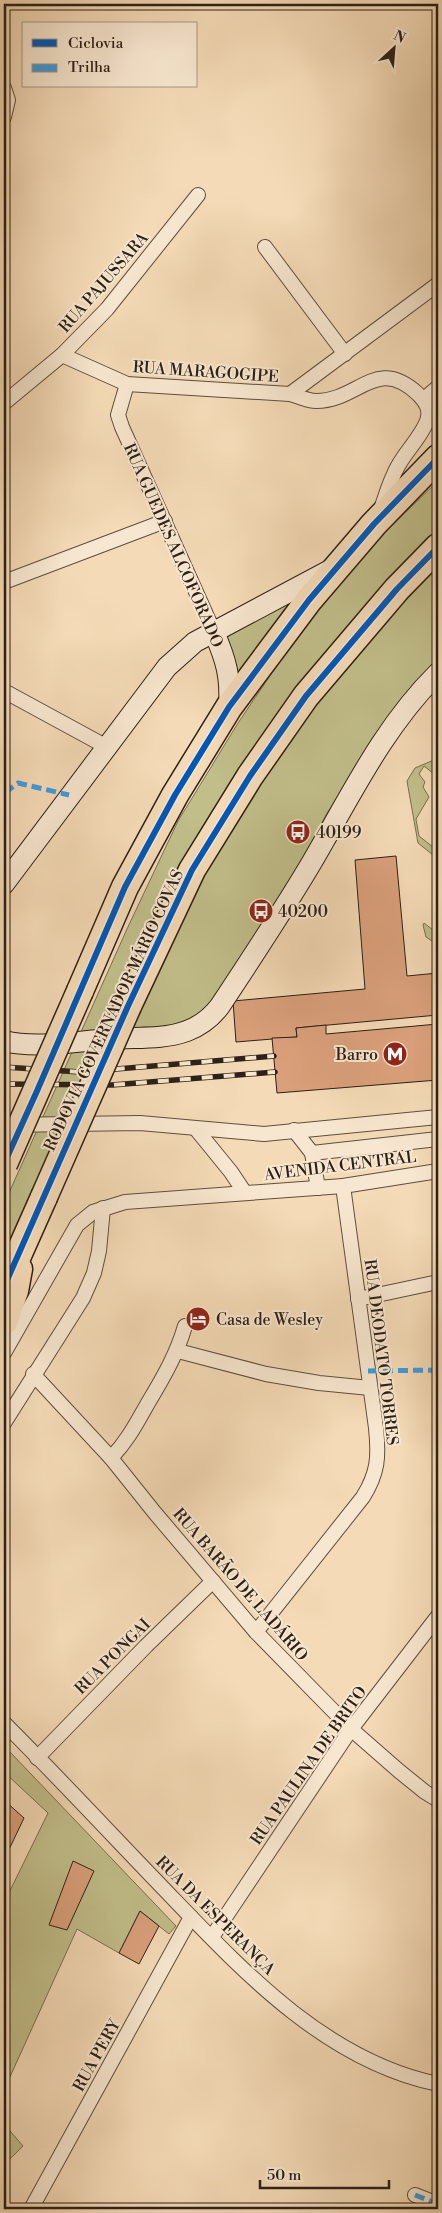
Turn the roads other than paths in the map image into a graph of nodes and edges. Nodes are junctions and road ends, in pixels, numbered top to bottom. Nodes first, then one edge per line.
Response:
1 (4, 88) edge
2 (4, 117) edge
3 (198, 195) dead end
4 (265, 247) dead end
5 (438, 284) edge
6 (345, 354) junction
7 (62, 355) junction
8 (127, 384) junction
9 (438, 387) edge
10 (290, 394) junction
11 (424, 399) junction
12 (4, 403) edge
13 (438, 458) edge
14 (165, 521) junction
15 (374, 524) junction
16 (438, 547) edge
17 (340, 564) junction
18 (4, 582) edge
19 (214, 632) junction
20 (438, 673) edge
21 (4, 691) edge
22 (229, 707) junction
23 (107, 747) junction
24 (4, 884) edge
25 (4, 1041) edge
26 (438, 1117) edge
27 (4, 1125) edge
28 (196, 1128) junction
29 (294, 1130) junction
30 (438, 1138) edge
31 (312, 1152) junction
32 (4, 1164) edge
33 (438, 1171) edge
34 (343, 1186) junction
35 (318, 1188) junction
36 (245, 1193) junction
37 (103, 1208) junction
38 (20, 1253) junction
39 (438, 1282) edge
40 (4, 1287) edge
41 (358, 1299) junction
42 (4, 1322) edge
43 (185, 1326) dead end
44 (178, 1350) junction
45 (4, 1353) edge
46 (33, 1374) junction
47 (370, 1388) junction
48 (4, 1423) edge
49 (111, 1458) junction
50 (213, 1582) junction
51 (438, 1616) edge
52 (256, 1632) junction
53 (4, 1723) edge
54 (351, 1729) junction
55 (37, 1758) junction
56 (438, 1800) edge
57 (191, 1917) junction
58 (212, 1937) junction
59 (438, 2084) edge
60 (415, 2195) dead end
61 (438, 2204) edge
62 (31, 2209) edge

1 - 2 street
3 - 7 street, RUA PAJUSSARA
4 - 6 street
5 - 6 street, RUA MARAGOGIPE
6 - 10 street, RUA MARAGOGIPE
7 - 8 street, RUA MARAGOGIPE
7 - 12 street, RUA PAJUSSARA
8 - 10 street, RUA MARAGOGIPE
8 - 14 street, RUA GUEDES ALCOFORADO
9 - 11 street
10 - 11 street
11 - 15 street
13 - 15 highway
14 - 18 street
14 - 19 street, RUA GUEDES ALCOFORADO
15 - 17 highway
16 - 38 highway, RODOVIA GOVERNADOR MÁRIO COVAS, bridge
17 - 19 street
17 - 22 highway
19 - 22 street, RUA GUEDES ALCOFORADO
19 - 23 street
20 - 25 street
21 - 23 street
22 - 32 highway, bridge
23 - 24 street
26 - 29 street
27 - 28 street
28 - 29 street
28 - 36 street, AVENIDA CENTRAL
29 - 31 street, AVENIDA CENTRAL
30 - 31 street, AVENIDA CENTRAL
31 - 35 street
33 - 34 street, AVENIDA CENTRAL
34 - 35 street, AVENIDA CENTRAL
34 - 41 street, RUA DEODATO TORRES
35 - 36 street, AVENIDA CENTRAL
36 - 37 street, AVENIDA CENTRAL
37 - 45 street, AVENIDA CENTRAL
37 - 46 street
38 - 40 highway, RODOVIA GOVERNADOR MÁRIO COVAS
38 - 42 highway
39 - 41 street
41 - 47 street, RUA DEODATO TORRES
43 - 44 street
44 - 47 street
44 - 49 street
46 - 48 street
46 - 49 street, RUA BARÃO DE LADÁRIO
47 - 52 street, RUA DEODATO TORRES
49 - 50 street, RUA BARÃO DE LADÁRIO
50 - 52 street, RUA BARÃO DE LADÁRIO
50 - 55 street, RUA PONGAI
51 - 54 street, RUA PAULINA DE BRITO
52 - 54 street, RUA BARÃO DE LADÁRIO
53 - 55 street, RUA DA ESPERANÇA
54 - 56 street, RUA BARÃO DE LADÁRIO
54 - 58 street, RUA PAULINA DE BRITO
55 - 57 street, RUA DA ESPERANÇA
57 - 58 street, RUA DA ESPERANÇA
57 - 62 street, RUA PERY
58 - 59 street, RUA DA ESPERANÇA
60 - 61 street

